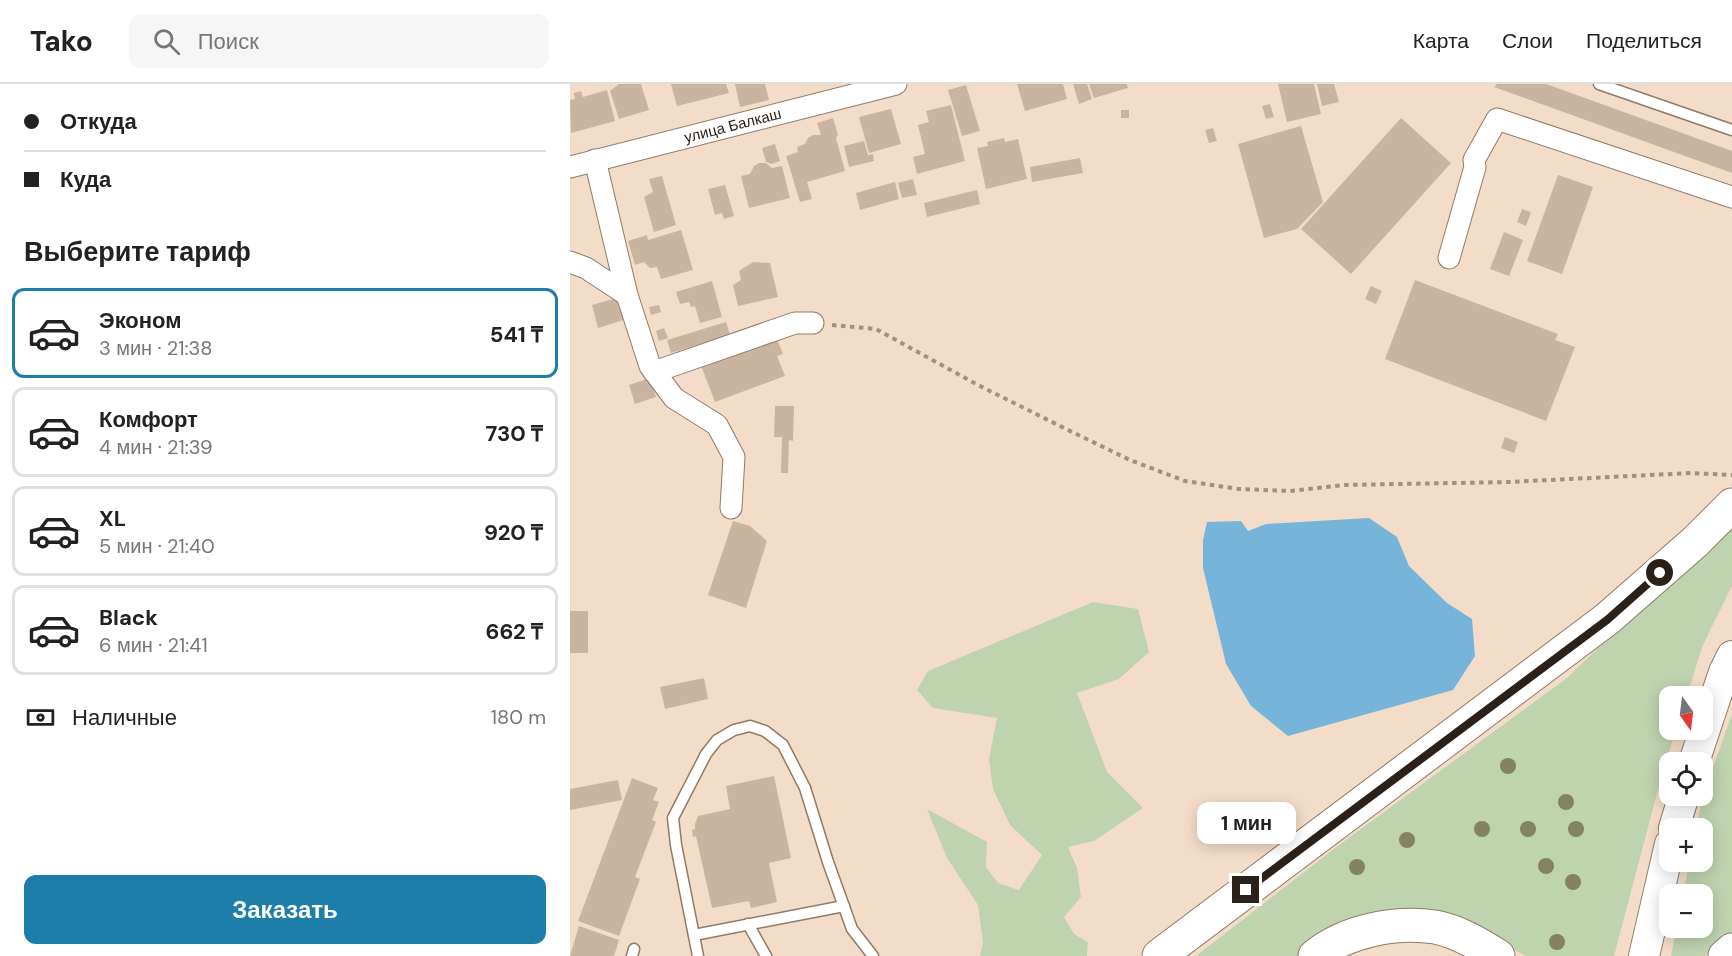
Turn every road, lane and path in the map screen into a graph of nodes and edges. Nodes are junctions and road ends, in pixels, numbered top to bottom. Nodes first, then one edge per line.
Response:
1 (896, 84) edge
2 (1599, 84) edge
3 (1732, 130) edge
4 (595, 160) junction
5 (570, 166) edge
6 (1732, 197) edge
7 (1449, 258) dead end
8 (570, 262) edge
9 (627, 295) junction
10 (813, 322) joint
11 (654, 372) junction
12 (1732, 475) edge
13 (1732, 505) edge
14 (731, 508) dead end
15 (1732, 656) edge
16 (1697, 752) edge
17 (1664, 872) edge
18 (844, 906) junction
19 (748, 924) junction
20 (694, 935) junction
21 (1732, 950) edge
22 (698, 956) edge
23 (766, 956) edge
24 (873, 956) edge
25 (1159, 956) edge
26 (1315, 956) edge
27 (1498, 956) edge
28 (1644, 956) edge
29 (1725, 956) edge

1 - 4 street, улица Балкаш
2 - 3 lane
4 - 5 street, улица Балкаш
4 - 9 street
6 - 7 street
8 - 9 street
9 - 11 street
10 - 11 street
10 - 12 path
11 - 14 street
13 - 25 highway
15 - 16 main road
17 - 28 main road
18 - 19 lane
18 - 20 lane
18 - 24 lane
19 - 20 lane
19 - 23 lane
20 - 22 lane
21 - 29 highway
26 - 27 highway

